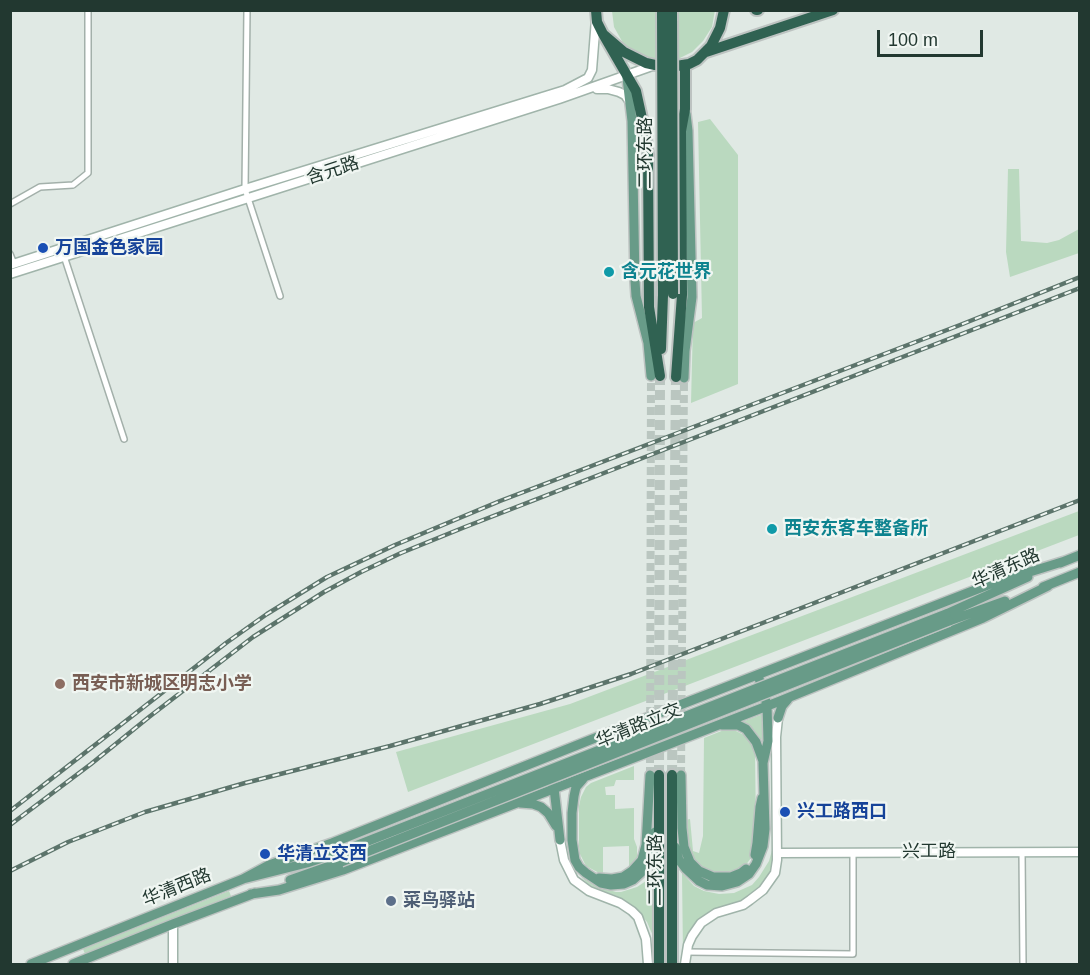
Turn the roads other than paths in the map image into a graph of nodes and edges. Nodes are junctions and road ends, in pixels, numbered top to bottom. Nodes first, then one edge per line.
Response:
1 (88, 10) edge
2 (247, 10) edge
3 (662, 10) edge
4 (672, 10) edge
5 (724, 10) edge
6 (833, 10) edge
7 (596, 13) edge
8 (603, 33) junction
9 (706, 52) junction
10 (655, 65) junction
11 (685, 65) junction
12 (627, 74) junction
13 (585, 90) junction
14 (630, 101) junction
15 (685, 109) junction
16 (645, 132) junction
17 (245, 189) junction
18 (248, 199) junction
19 (10, 204) edge
20 (10, 254) edge
21 (64, 256) junction
22 (13, 269) edge
23 (668, 295) junction
24 (280, 296) dead end
25 (677, 355) junction
26 (656, 376) junction
27 (680, 378) joint
28 (123, 439) dead end
29 (1080, 555) edge
30 (1065, 561) junction
31 (1080, 572) edge
32 (1048, 586) junction
33 (947, 618) junction
34 (770, 670) junction
35 (758, 675) junction
36 (800, 692) junction
37 (780, 701) junction
38 (686, 703) junction
39 (767, 705) junction
40 (779, 715) junction
41 (767, 719) junction
42 (631, 724) junction
43 (708, 729) junction
44 (696, 733) junction
45 (641, 755) junction
46 (543, 759) junction
47 (764, 763) junction
48 (592, 773) junction
49 (655, 775) joint
50 (677, 775) joint
51 (763, 787) junction
52 (554, 788) junction
53 (659, 803) junction
54 (509, 805) junction
55 (672, 833) junction
56 (560, 840) junction
57 (1023, 852) junction
58 (1080, 852) edge
59 (778, 853) junction
60 (853, 853) junction
61 (341, 857) junction
62 (586, 873) junction
63 (243, 879) junction
64 (251, 894) junction
65 (172, 924) junction
66 (686, 952) junction
67 (31, 964) edge
68 (72, 964) edge
69 (173, 964) edge
70 (648, 964) edge
71 (659, 964) edge
72 (672, 964) edge
73 (685, 964) edge
74 (1023, 964) edge

1 - 19 street
2 - 17 street
3 - 23 highway, 二环东路, bridge
4 - 23 highway, 二环东路, bridge
5 - 9 highway
6 - 9 highway
7 - 8 highway
7 - 17 main road, 含元路
8 - 10 highway
8 - 12 highway
9 - 11 highway
10 - 11 highway
10 - 12 main road, 含元路
11 - 15 highway
12 - 13 main road, 含元路
12 - 14 main road
12 - 16 highway
13 - 14 main road
13 - 18 main road, 含元路
14 - 16 main road
14 - 26 main road
15 - 25 highway
15 - 27 main road
16 - 26 highway
17 - 18 street
17 - 22 main road, 含元路
18 - 21 main road, 含元路
18 - 24 street
20 - 22 street
21 - 22 main road, 含元路
21 - 28 street
23 - 25 highway
23 - 26 highway
25 - 27 highway
29 - 30 main road, 华清东路
30 - 33 main road, 华清东路
30 - 34 main road
31 - 32 main road, 华清东路
32 - 33 main road, 华清东路
32 - 36 main road
33 - 61 main road, 华清路立交, bridge
34 - 35 main road
34 - 37 main road
35 - 38 main road
35 - 39 main road
36 - 37 main road
36 - 40 main road
37 - 39 main road
37 - 40 main road
38 - 42 main road
38 - 44 main road
39 - 41 main road
39 - 43 main road
40 - 41 main road
40 - 59 main road
41 - 47 main road
42 - 45 main road
42 - 46 main road
43 - 44 main road
43 - 47 main road
44 - 45 main road
45 - 48 main road
46 - 52 main road
46 - 63 main road
47 - 51 main road
48 - 52 main road
48 - 62 main road
49 - 53 highway, 二环东路
49 - 62 main road
50 - 51 main road
50 - 55 highway, 二环东路
51 - 55 main road
52 - 54 main road
52 - 56 main road
53 - 62 main road
53 - 71 highway, 二环东路
54 - 56 main road
54 - 64 main road
55 - 72 highway, 二环东路
56 - 70 main road
57 - 58 main road, 兴工路
57 - 60 main road, 兴工路
57 - 74 street
59 - 60 main road, 兴工路
59 - 66 main road
60 - 66 street
61 - 63 main road, 华清西路
61 - 64 main road, 华清西路
63 - 67 main road, 华清西路
64 - 65 main road, 华清西路
65 - 68 main road, 华清西路
65 - 69 main road
66 - 73 main road

